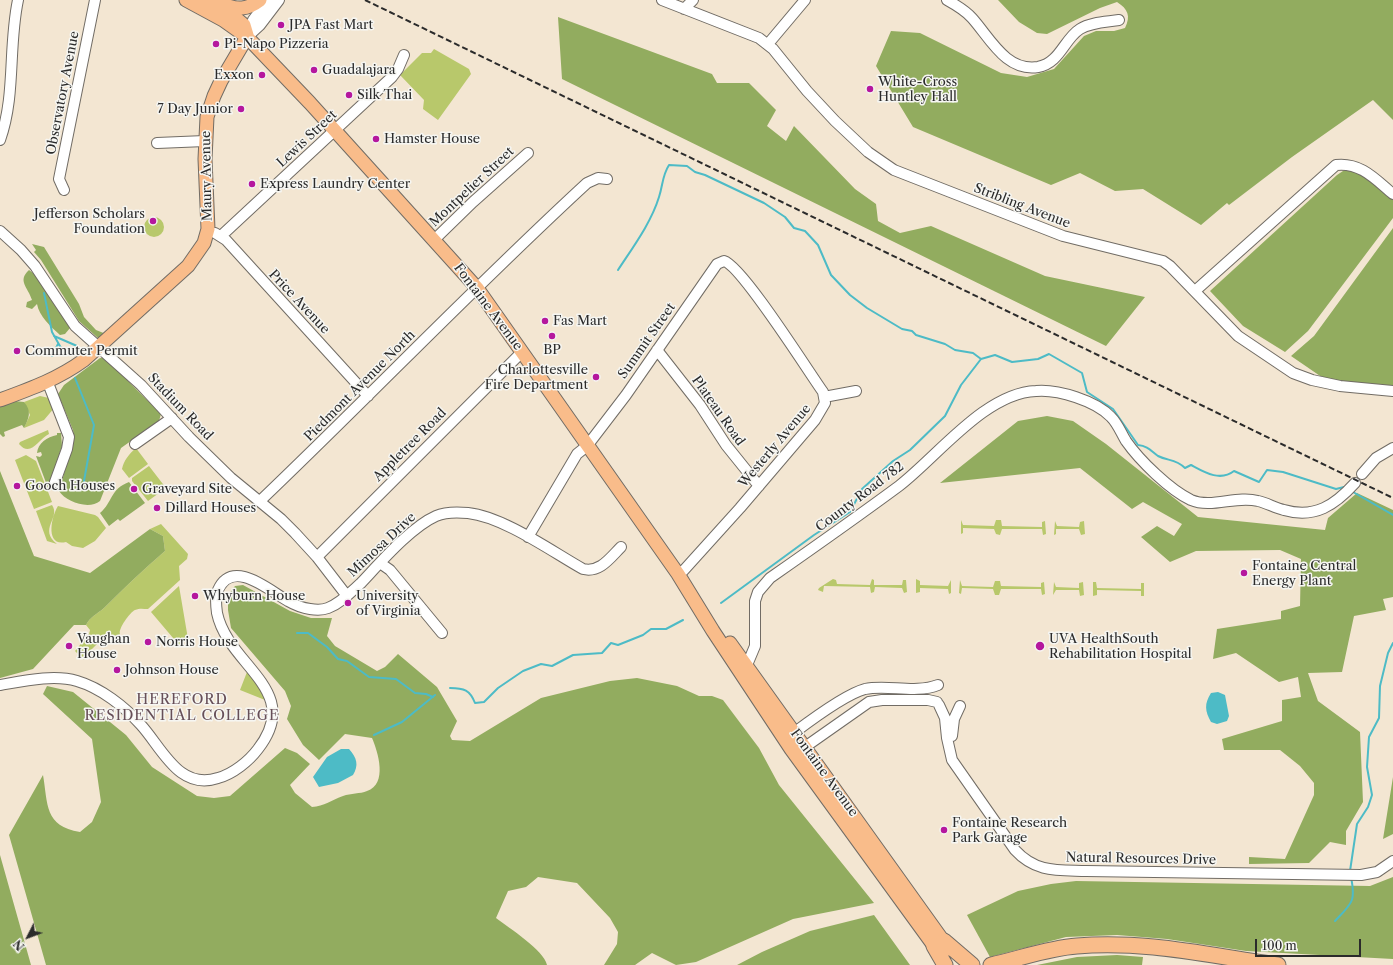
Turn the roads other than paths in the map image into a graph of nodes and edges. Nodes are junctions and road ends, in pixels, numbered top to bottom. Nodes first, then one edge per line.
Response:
1 (18, 0) edge
2 (95, 0) edge
3 (186, 0) edge
4 (206, 0) edge
5 (212, 0) edge
6 (260, 0) edge
7 (268, 0) edge
8 (279, 0) edge
9 (662, 0) edge
10 (693, 0) edge
11 (805, 0) edge
12 (947, 0) edge
13 (684, 9) junction
14 (1119, 20) dead end
15 (247, 37) junction
16 (768, 44) junction
17 (404, 55) dead end
18 (335, 131) junction
19 (0, 140) edge
20 (205, 141) junction
21 (157, 143) dead end
22 (528, 153) dead end
23 (607, 178) dead end
24 (64, 190) dead end
25 (1393, 194) edge
26 (208, 229) junction
27 (0, 231) edge
28 (221, 236) junction
29 (434, 240) junction
30 (732, 266) joint
31 (477, 288) junction
32 (1195, 291) junction
33 (99, 347) junction
34 (657, 350) junction
35 (522, 352) junction
36 (48, 383) junction
37 (856, 391) dead end
38 (1393, 391) edge
39 (368, 396) junction
40 (824, 397) junction
41 (0, 400) edge
42 (172, 418) junction
43 (135, 444) dead end
44 (587, 446) junction
45 (1393, 448) edge
46 (1362, 474) dead end
47 (55, 482) dead end
48 (1354, 483) dead end
49 (759, 486) junction
50 (260, 501) junction
51 (528, 536) junction
52 (621, 547) dead end
53 (317, 557) junction
54 (380, 563) junction
55 (681, 579) junction
56 (347, 596) junction
57 (442, 633) dead end
58 (747, 665) junction
59 (0, 685) edge
60 (938, 685) dead end
61 (960, 706) dead end
62 (795, 732) junction
63 (949, 746) junction
64 (805, 747) junction
65 (791, 749) junction
66 (1393, 860) edge
67 (939, 943) junction
68 (1021, 958) junction
69 (945, 965) edge
70 (948, 965) edge
71 (961, 965) edge
72 (972, 965) edge
73 (991, 965) edge
74 (1007, 965) edge
75 (1278, 965) edge

1 - 19 street
2 - 24 street, Observatory Avenue
3 - 15 main road
4 - 15 main road
5 - 6 main road
7 - 15 street, Maury Avenue
8 - 15 street
9 - 13 street, Stribling Avenue
10 - 13 street
11 - 16 street
12 - 14 street
13 - 16 street, Stribling Avenue
15 - 18 main road, Fontaine Avenue
15 - 20 main road, Maury Avenue
16 - 32 street, Stribling Avenue
17 - 18 street, Lewis Street
18 - 28 street, Lewis Street
18 - 29 main road, Fontaine Avenue
20 - 21 street
20 - 26 main road, Maury Avenue
22 - 29 street, Montpelier Street
23 - 31 street, Piedmont Avenue North
25 - 32 street
26 - 28 street, Price Avenue
26 - 33 main road, Maury Avenue
27 - 33 street, Stadium Road
28 - 39 street, Price Avenue
29 - 31 main road, Fontaine Avenue
30 - 34 street, Summit Street
30 - 40 street, Westerly Avenue
31 - 35 main road, Fontaine Avenue
31 - 39 street, Piedmont Avenue North
32 - 38 street, Stribling Avenue
33 - 36 main road, Maury Avenue
33 - 42 street, Stadium Road
34 - 44 street, Summit Street
34 - 49 street, Plateau Road
35 - 44 main road, Fontaine Avenue
35 - 53 street, Appletree Road
36 - 41 main road, Maury Avenue
36 - 47 street
37 - 40 street
39 - 50 street, Piedmont Avenue North
40 - 49 street, Westerly Avenue
42 - 43 street
42 - 50 street, Stadium Road
44 - 51 street
44 - 55 main road, Fontaine Avenue
45 - 46 street
48 - 58 street, County Road 782
49 - 55 street, Westerly Avenue
50 - 53 street, Stadium Road
51 - 52 street, Mimosa Drive
51 - 54 street, Mimosa Drive
53 - 56 street, Stadium Road
54 - 56 street, Mimosa Drive
54 - 57 street
55 - 58 main road, Fontaine Avenue
55 - 65 main road, Fontaine Avenue
56 - 59 street, Mimosa Drive
58 - 62 main road, Fontaine Avenue
60 - 62 street
61 - 63 street, Natural Resources Drive
62 - 64 main road, Fontaine Avenue
62 - 65 street
63 - 64 street, Natural Resources Drive
63 - 66 street, Natural Resources Drive
64 - 65 street
64 - 67 main road, Fontaine Avenue
65 - 67 main road, Fontaine Avenue
67 - 69 highway
67 - 70 main road, Fontaine Avenue
67 - 71 main road, Fontaine Avenue
67 - 72 highway
68 - 73 highway
68 - 74 highway
68 - 75 highway

